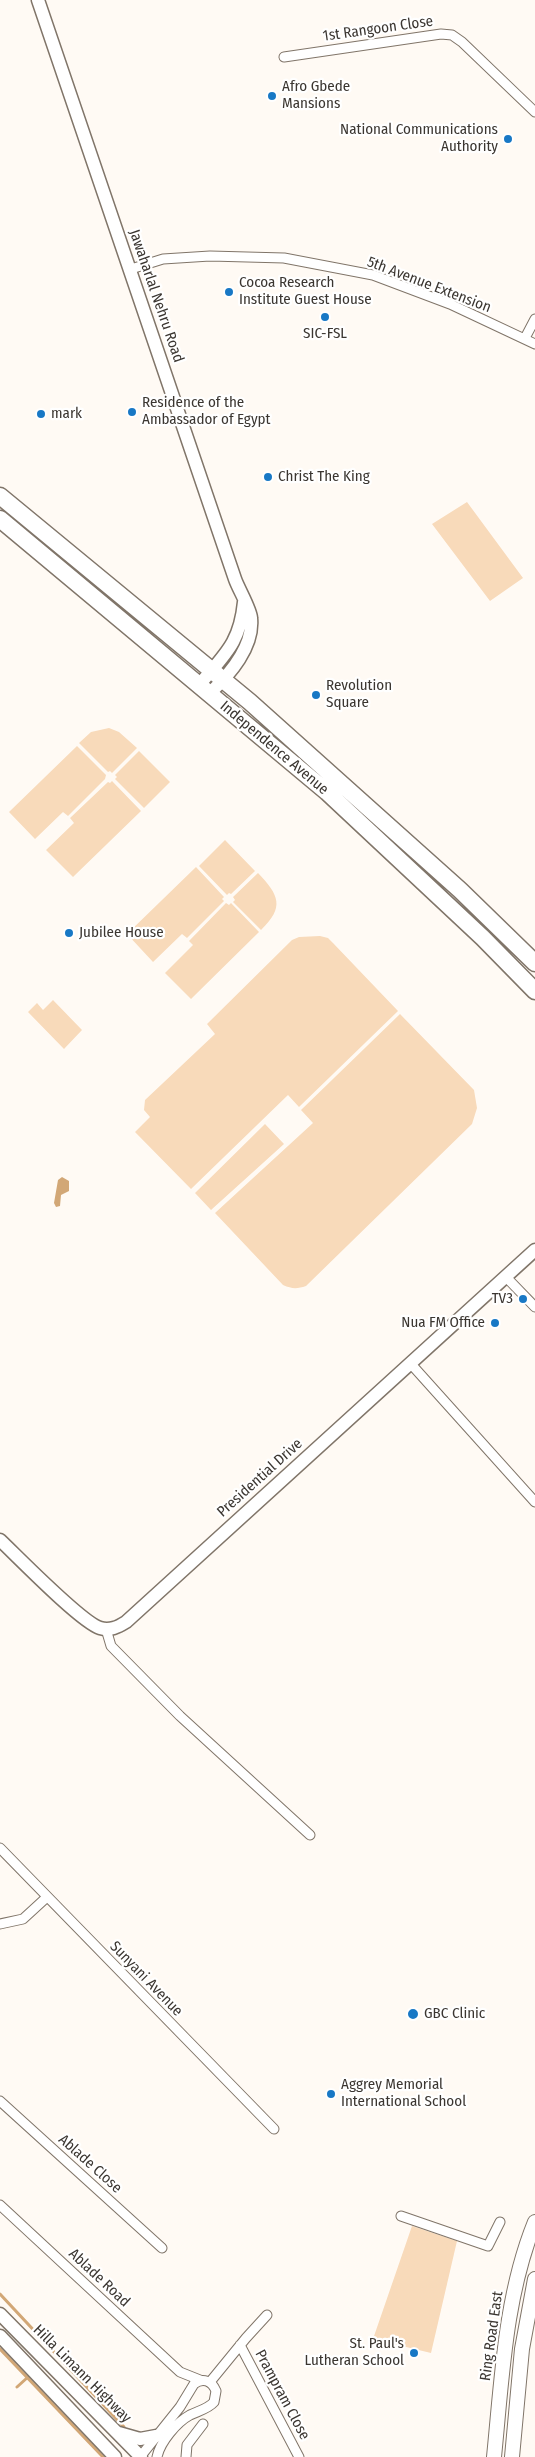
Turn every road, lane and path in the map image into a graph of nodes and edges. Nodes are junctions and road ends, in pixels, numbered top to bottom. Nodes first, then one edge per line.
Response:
1 (38, 0) edge
2 (284, 57) dead end
3 (535, 112) edge
4 (131, 269) junction
5 (535, 319) edge
6 (525, 338) junction
7 (535, 344) edge
8 (0, 496) edge
9 (0, 519) edge
10 (218, 675) junction
11 (205, 688) junction
12 (535, 963) edge
13 (535, 991) edge
14 (535, 1250) edge
15 (505, 1276) junction
16 (535, 1307) edge
17 (411, 1364) junction
18 (535, 1502) edge
19 (0, 1540) edge
20 (106, 1629) junction
21 (310, 1835) dead end
22 (0, 1848) edge
23 (46, 1897) junction
24 (0, 1924) edge
25 (0, 2101) edge
26 (274, 2129) dead end
27 (0, 2205) edge
28 (401, 2216) dead end
29 (500, 2222) dead end
30 (535, 2222) edge
31 (162, 2248) dead end
32 (535, 2279) edge
33 (0, 2314) edge
34 (267, 2315) dead end
35 (0, 2336) edge
36 (240, 2345) junction
37 (180, 2372) junction
38 (200, 2380) junction
39 (210, 2382) junction
40 (187, 2394) junction
41 (204, 2424) dead end
42 (117, 2432) junction
43 (156, 2436) junction
44 (115, 2457) edge
45 (140, 2457) edge
46 (157, 2457) edge
47 (186, 2457) edge
48 (299, 2457) edge
49 (494, 2457) edge
50 (512, 2457) edge

1 - 4 street, Jawaharlal Nehru Road
2 - 3 street, 1st Rangoon Close
4 - 6 street, 5th Avenue Extension
4 - 10 street, Jawaharlal Nehru Road
5 - 6 street
6 - 7 street, 5th Avenue Extension
8 - 10 highway, Independence Avenue
9 - 11 highway, Independence Avenue
10 - 11 street, Jawaharlal Nehru Road
10 - 12 highway, Independence Avenue
11 - 13 highway, Independence Avenue
14 - 15 street, Presidential Drive
15 - 16 street
15 - 17 street, Presidential Drive
17 - 18 street
17 - 20 street, Presidential Drive
19 - 20 street
20 - 21 street
22 - 23 street, Sunyani Avenue
23 - 24 street
23 - 26 street, Sunyani Avenue
25 - 31 street, Ablade Close
27 - 37 street, Ablade Road
28 - 29 street
30 - 49 main road, Ring Road East
32 - 50 main road
33 - 42 street, Hilla Limann Highway
34 - 36 street
35 - 44 street, Hilla Limann Highway
36 - 39 street
36 - 48 street, Prampram Close
37 - 38 street, Ablade Road
37 - 40 street, Ablade Road
38 - 39 street, Ablade Road
38 - 40 street
39 - 46 street
40 - 43 street
41 - 47 street
42 - 43 street
42 - 45 street, Hilla Limann Highway
43 - 45 street

